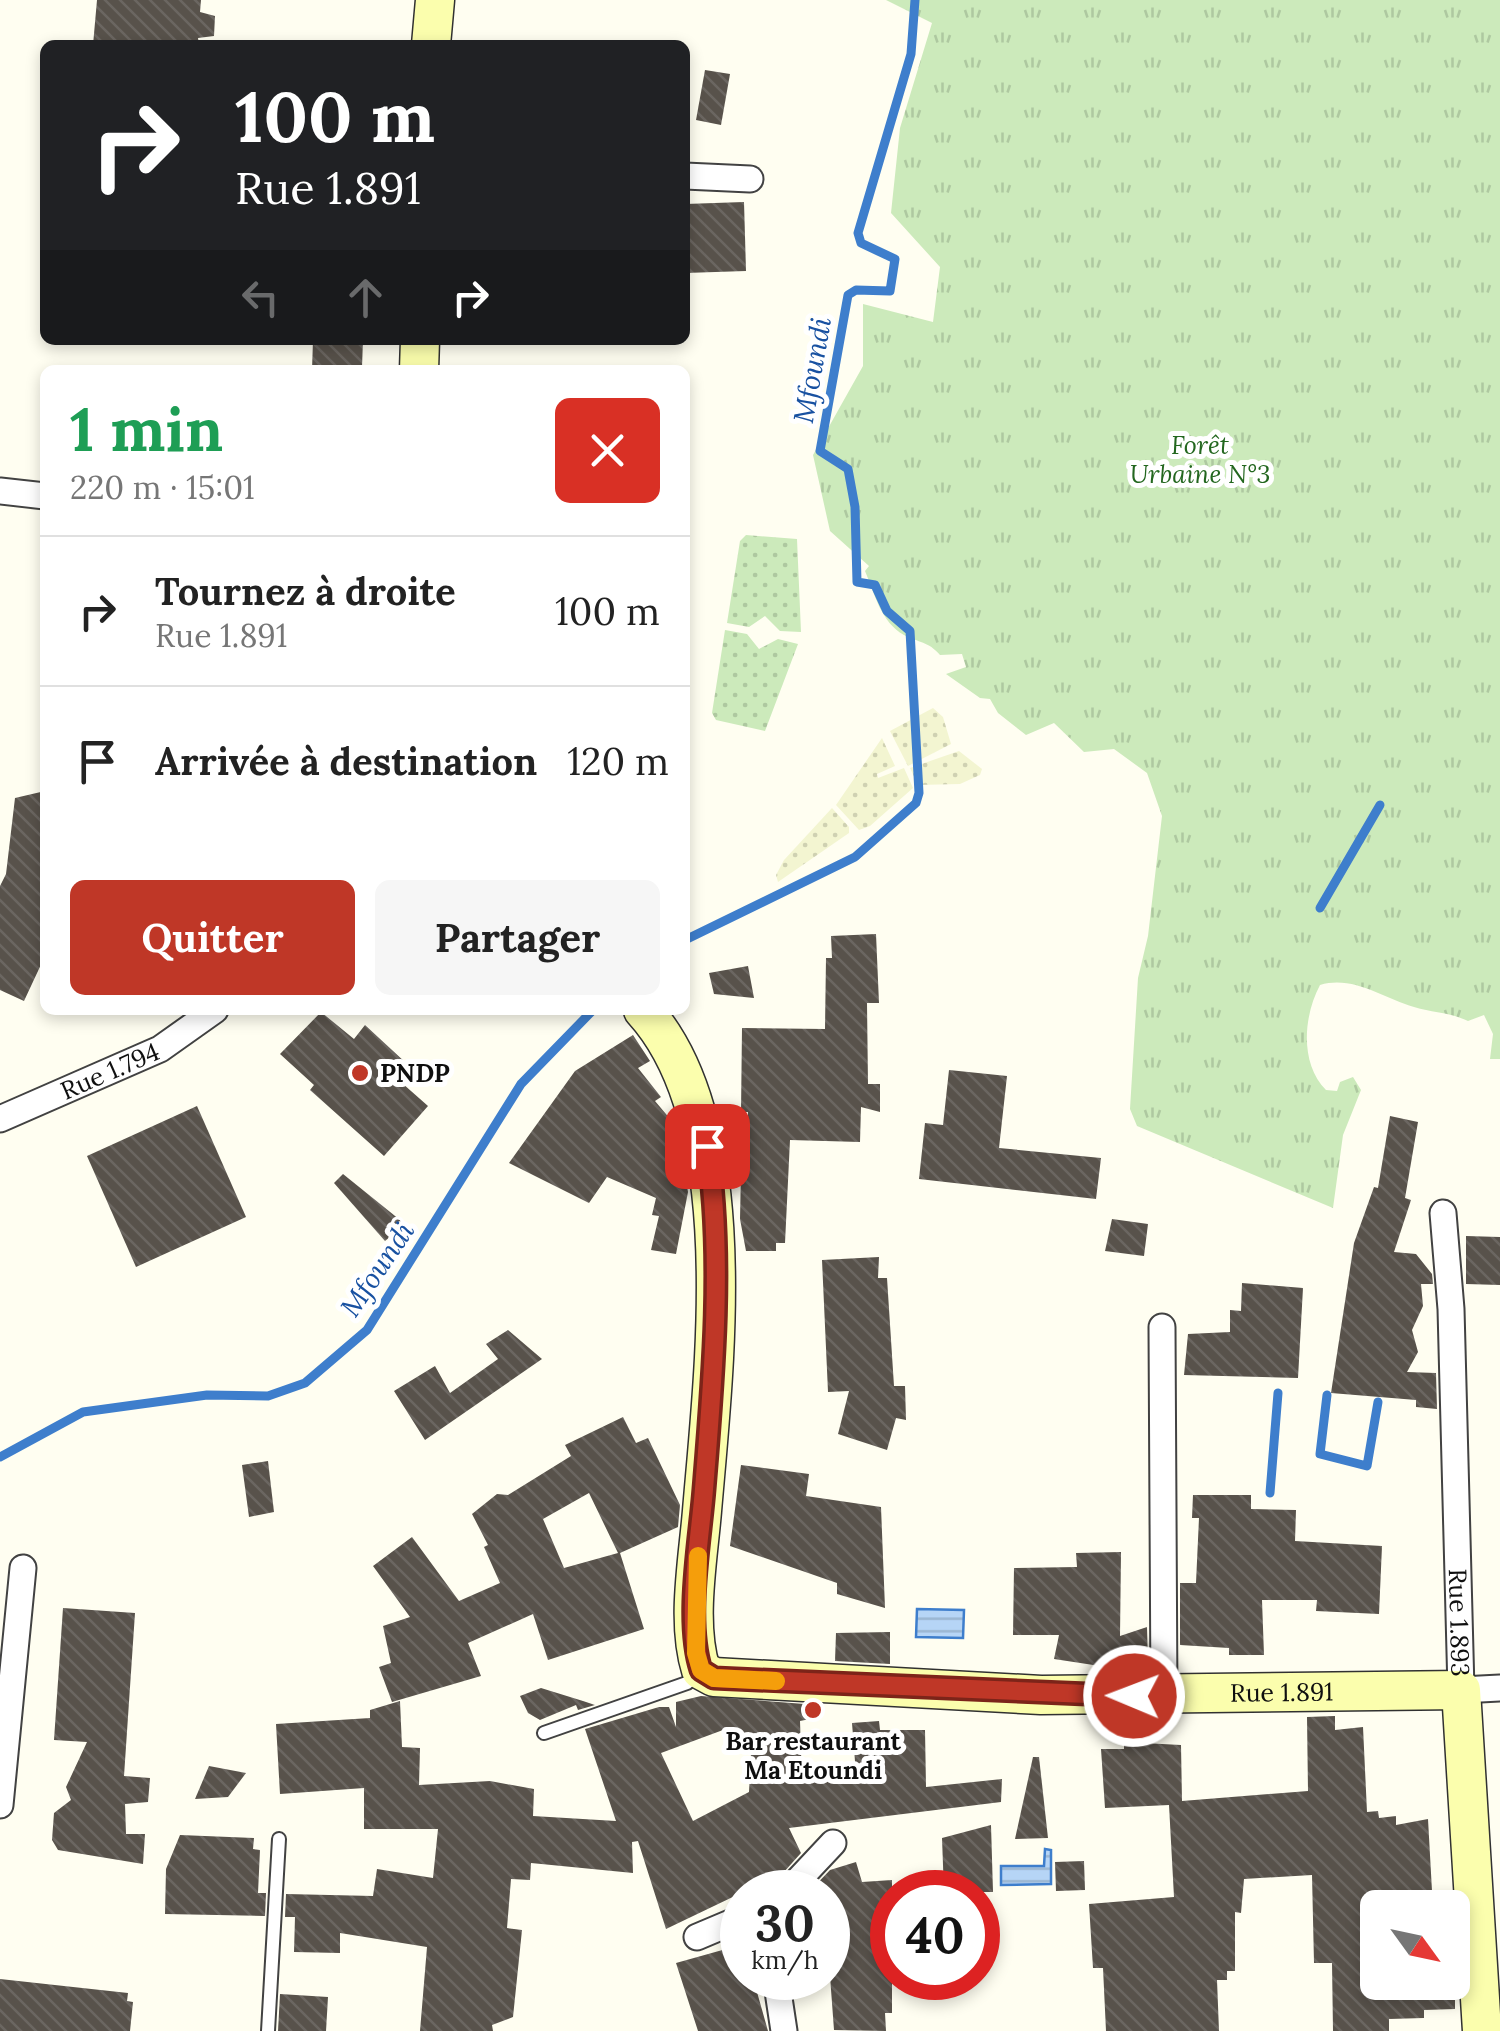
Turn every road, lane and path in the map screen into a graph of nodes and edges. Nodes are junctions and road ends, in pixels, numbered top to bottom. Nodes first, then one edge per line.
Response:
1 (436, 0) edge
2 (431, 40) edge
3 (690, 176) edge
4 (750, 179) dead end
5 (0, 491) edge
6 (40, 495) edge
7 (208, 1015) edge
8 (648, 1015) edge
9 (0, 1119) edge
10 (1444, 1212) dead end
11 (1162, 1327) dead end
12 (23, 1568) dead end
13 (701, 1670) junction
14 (1500, 1688) edge
15 (1461, 1690) junction
16 (1164, 1697) junction
17 (544, 1732) dead end
18 (0, 1805) edge
19 (279, 1838) dead end
20 (833, 1843) dead end
21 (808, 1870) edge
22 (720, 1928) edge
23 (698, 1937) dead end
24 (779, 2000) edge
25 (268, 2031) edge
26 (784, 2031) edge
27 (1482, 2031) edge

1 - 2 street
3 - 4 street
5 - 6 street
7 - 9 street, Rue 1.794
8 - 13 street
10 - 15 street, Rue 1.893
11 - 16 street
12 - 18 street
13 - 16 street, Rue 1.891
13 - 17 lane
14 - 15 street
15 - 16 street, Rue 1.891
15 - 27 street, Rue 1.893
19 - 25 lane
20 - 21 street
22 - 23 street
24 - 26 street

